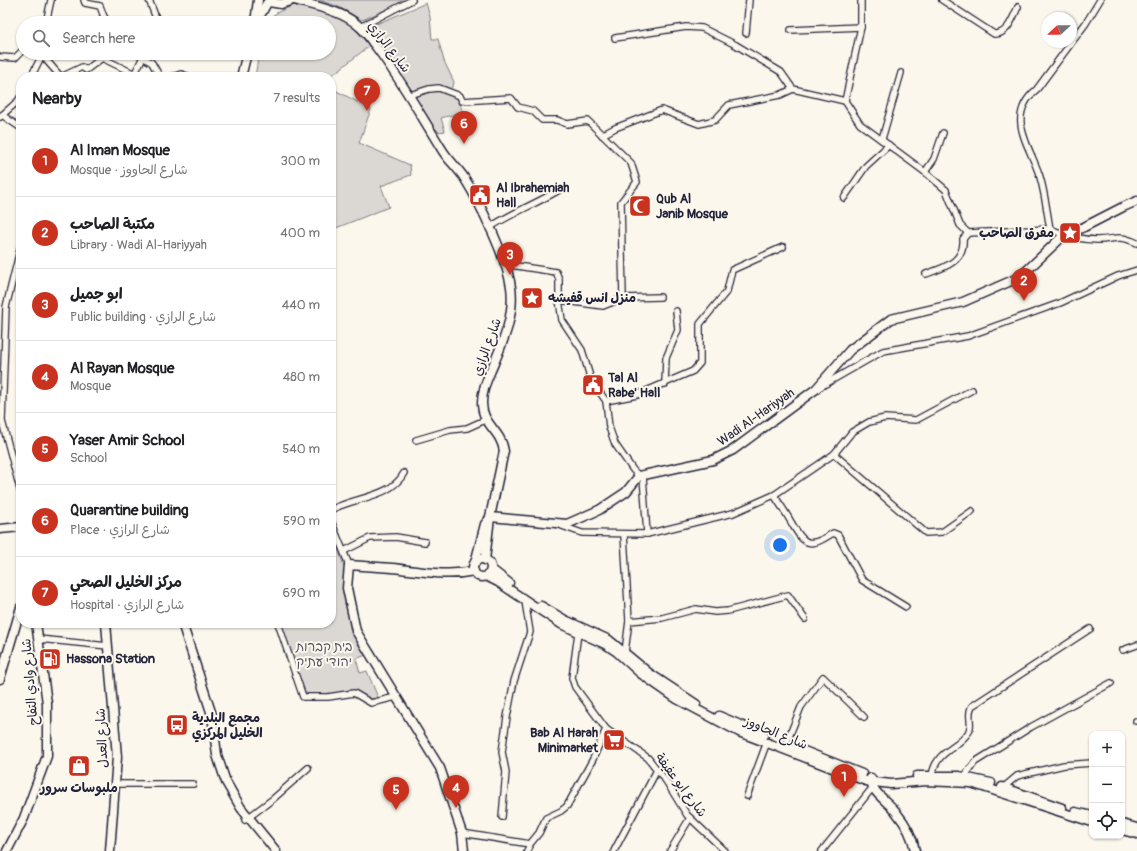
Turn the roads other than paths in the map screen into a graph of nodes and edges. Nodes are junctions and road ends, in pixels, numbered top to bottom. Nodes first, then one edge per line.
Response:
1 (51, 0) edge
2 (84, 0) edge
3 (149, 0) edge
4 (294, 0) edge
5 (412, 0) edge
6 (749, 0) edge
7 (861, 0) edge
8 (942, 0) edge
9 (1100, 0) edge
10 (265, 1) edge
11 (1018, 7) dead end
12 (48, 16) edge
13 (104, 16) edge
14 (155, 16) edge
15 (258, 16) edge
16 (360, 27) junction
17 (861, 27) junction
18 (791, 30) dead end
19 (746, 33) dead end
20 (615, 38) dead end
21 (0, 57) edge
22 (16, 57) edge
23 (40, 60) edge
24 (48, 60) edge
25 (99, 60) edge
26 (106, 60) edge
27 (142, 60) edge
28 (149, 60) edge
29 (245, 60) edge
30 (34, 72) edge
31 (57, 72) edge
32 (72, 72) edge
33 (127, 72) edge
34 (136, 72) edge
35 (157, 72) edge
36 (242, 72) edge
37 (901, 73) dead end
38 (793, 90) junction
39 (410, 96) junction
40 (845, 100) junction
41 (16, 103) edge
42 (1, 116) edge
43 (16, 125) edge
44 (943, 133) dead end
45 (602, 135) junction
46 (882, 139) junction
47 (889, 145) junction
48 (925, 172) junction
49 (560, 190) dead end
50 (844, 198) dead end
51 (1137, 201) edge
52 (489, 228) junction
53 (1050, 229) junction
54 (968, 233) junction
55 (1064, 235) junction
56 (1137, 243) edge
57 (783, 247) dead end
58 (504, 264) junction
59 (16, 266) edge
60 (1137, 270) edge
61 (926, 274) dead end
62 (660, 296) dead end
63 (624, 298) junction
64 (559, 300) junction
65 (676, 311) dead end
66 (665, 384) junction
67 (816, 389) junction
68 (972, 390) dead end
69 (606, 402) junction
70 (485, 420) junction
71 (1, 421) edge
72 (416, 440) dead end
73 (834, 454) junction
74 (404, 473) dead end
75 (16, 475) edge
76 (641, 476) junction
77 (774, 495) junction
78 (336, 508) edge
79 (972, 511) dead end
80 (490, 517) junction
81 (558, 524) junction
82 (16, 527) edge
83 (0, 529) edge
84 (647, 534) junction
85 (624, 535) junction
86 (336, 536) edge
87 (425, 542) dead end
88 (344, 551) junction
89 (485, 560) junction
90 (349, 565) junction
91 (475, 567) junction
92 (489, 572) junction
93 (525, 601) junction
94 (906, 607) dead end
95 (805, 619) dead end
96 (629, 621) junction
97 (16, 624) edge
98 (37, 628) edge
99 (106, 628) edge
100 (184, 628) edge
101 (280, 628) edge
102 (1090, 629) dead end
103 (578, 633) junction
104 (39, 640) junction
105 (1137, 645) edge
106 (108, 646) junction
107 (1123, 650) dead end
108 (625, 652) junction
109 (0, 679) edge
110 (1111, 683) dead end
111 (396, 698) junction
112 (864, 717) dead end
113 (606, 729) junction
114 (767, 742) junction
115 (786, 744) junction
116 (1089, 763) edge
117 (308, 768) dead end
118 (657, 770) junction
119 (932, 775) junction
120 (964, 776) junction
121 (872, 782) junction
122 (115, 784) junction
123 (193, 784) dead end
124 (1004, 787) junction
125 (747, 796) dead end
126 (1089, 815) edge
127 (502, 817) dead end
128 (247, 818) junction
129 (690, 818) junction
130 (1089, 821) edge
131 (1125, 825) edge
132 (1137, 828) edge
133 (1125, 831) edge
134 (462, 833) junction
135 (1137, 834) edge
136 (530, 844) junction
137 (7, 851) edge
138 (110, 851) edge
139 (271, 851) edge
140 (276, 851) edge
141 (464, 851) edge
142 (527, 851) edge
143 (614, 851) edge
144 (670, 851) edge
145 (725, 851) edge
146 (823, 851) edge
147 (915, 851) edge

1 - 12 street
2 - 13 street
3 - 14 street
4 - 10 main road, شارع الرازي
4 - 16 main road, شارع الرازي
5 - 16 street
6 - 19 street
7 - 17 street
8 - 11 street
9 - 53 street
10 - 15 main road, شارع الرازي
16 - 39 main road, شارع الرازي
17 - 18 street
17 - 40 street
20 - 38 street
21 - 22 street
23 - 30 street
24 - 31 street
25 - 32 street
26 - 33 street
27 - 34 street
28 - 35 street
29 - 36 main road
37 - 46 street
38 - 40 street
38 - 45 street
39 - 45 street
39 - 52 main road, شارع الرازي
40 - 46 street
41 - 42 street
42 - 43 street
44 - 48 street
45 - 63 street
46 - 47 street
47 - 48 street
47 - 50 street
48 - 54 street
49 - 52 street
51 - 55 main road
52 - 58 main road, شارع الرازي
53 - 54 street
53 - 55 street
54 - 61 street
55 - 56 street
55 - 67 main road, Wadi Al-Hariyyah
57 - 66 street
58 - 64 street
58 - 70 main road, شارع الرازي
59 - 71 street
60 - 67 street
62 - 63 street
63 - 64 street
64 - 69 street
65 - 66 street
66 - 69 street
67 - 76 main road, Wadi Al-Hariyyah
68 - 73 street
69 - 76 street
70 - 72 street
70 - 80 main road
71 - 75 street
73 - 77 street
73 - 79 street
74 - 78 street
76 - 81 main road
76 - 84 street
77 - 84 street
77 - 94 street
80 - 81 main road
80 - 89 main road
80 - 91 main road
81 - 85 street
82 - 83 main road
84 - 85 street
85 - 96 street
86 - 88 street
87 - 88 street
88 - 90 street
89 - 91 main road
89 - 92 main road
90 - 91 main road
90 - 111 main road
91 - 92 main road
92 - 93 main road, شارع الحاووز
92 - 108 main road
93 - 103 main road, شارع الحاووز
93 - 127 street
95 - 96 street
96 - 108 street
97 - 109 main road
98 - 104 main road, شارع وادي التفاح
99 - 106 main road, شارع العدل
100 - 128 main road
101 - 111 street
102 - 119 street
103 - 113 street, شارع ابو عفيفة
103 - 114 main road, شارع الحاووز
104 - 106 street
104 - 137 main road, شارع وادي التفاح
105 - 107 street
106 - 122 main road, شارع العدل
108 - 115 main road
110 - 120 street
111 - 134 main road
112 - 115 street
113 - 118 street, شارع ابو عفيفة
113 - 136 street
114 - 121 main road, شارع الحاووز
114 - 125 street
115 - 121 main road
116 - 124 street
117 - 128 street
118 - 129 street, شارع ابو عفيفة
118 - 143 street
119 - 120 main road
119 - 121 main road
120 - 124 main road
121 - 130 main road, شارع الحاووز
121 - 146 street
121 - 147 main road
122 - 123 street
122 - 138 main road, شارع العدل
124 - 126 main road
128 - 139 main road
128 - 140 main road
129 - 144 street
129 - 145 street, شارع ابو عفيفة
131 - 132 main road
133 - 135 main road
134 - 136 street
134 - 141 main road
136 - 142 street

